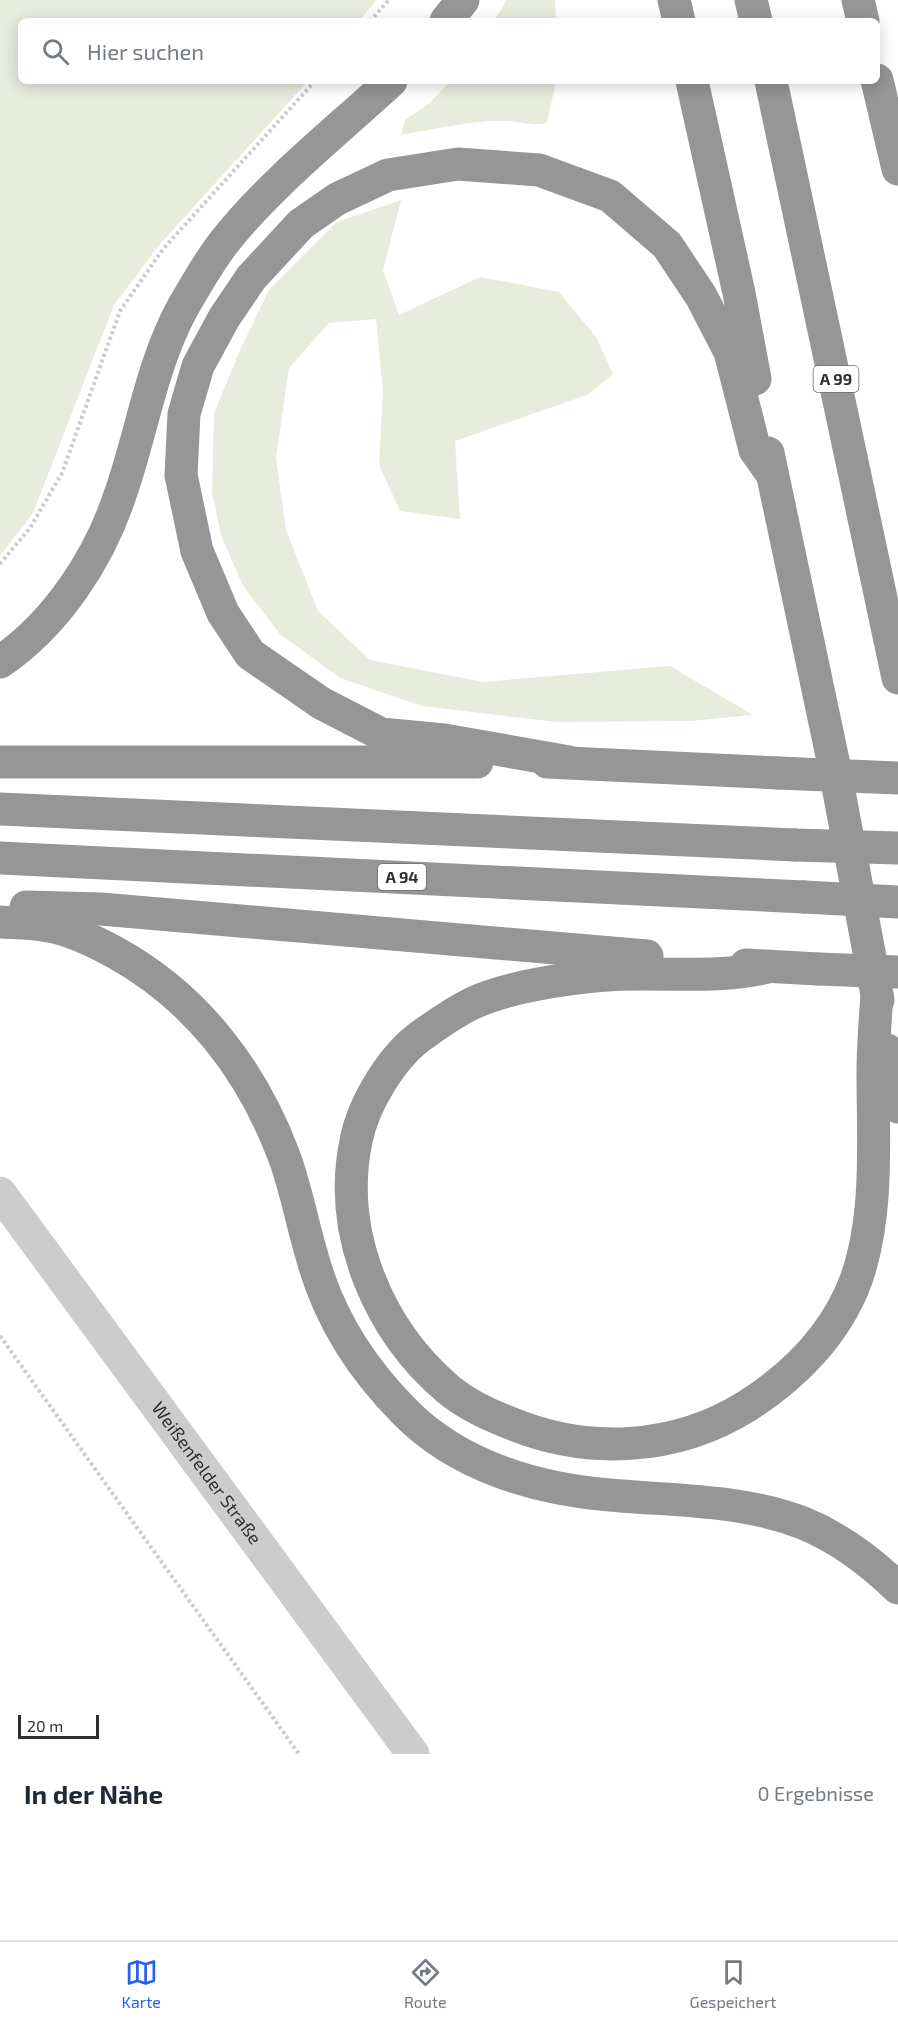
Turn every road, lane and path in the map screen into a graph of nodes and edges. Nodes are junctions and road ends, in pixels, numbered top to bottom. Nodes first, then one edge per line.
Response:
1 (389, 0) edge
2 (463, 0) edge
3 (674, 0) edge
4 (751, 0) edge
5 (858, 0) edge
6 (373, 18) edge
7 (448, 18) edge
8 (678, 18) edge
9 (755, 18) edge
10 (862, 18) edge
11 (388, 84) edge
12 (693, 84) edge
13 (772, 84) edge
14 (878, 84) edge
15 (898, 169) edge
16 (772, 474) junction
17 (0, 662) edge
18 (898, 678) edge
19 (0, 762) edge
20 (569, 762) junction
21 (898, 778) edge
22 (0, 809) edge
23 (898, 849) edge
24 (0, 858) edge
25 (898, 902) edge
26 (0, 906) edge
27 (0, 922) edge
28 (768, 967) junction
29 (887, 984) edge
30 (898, 1107) edge
31 (0, 1193) edge
32 (0, 1336) edge
33 (898, 1588) edge
34 (299, 1754) edge
35 (413, 1754) edge

1 - 6 path
2 - 7 highway
3 - 8 highway
4 - 9 highway
5 - 10 highway
11 - 17 highway
12 - 16 highway
13 - 18 highway, A 99
14 - 15 highway
16 - 20 highway
16 - 29 highway
19 - 20 highway
20 - 21 highway, bridge
22 - 23 highway, bridge
24 - 25 highway, A 94, bridge
26 - 28 highway
27 - 33 highway
28 - 29 highway, bridge
28 - 29 highway
29 - 30 highway
31 - 35 street, Weißenfelder Straße
32 - 34 path

